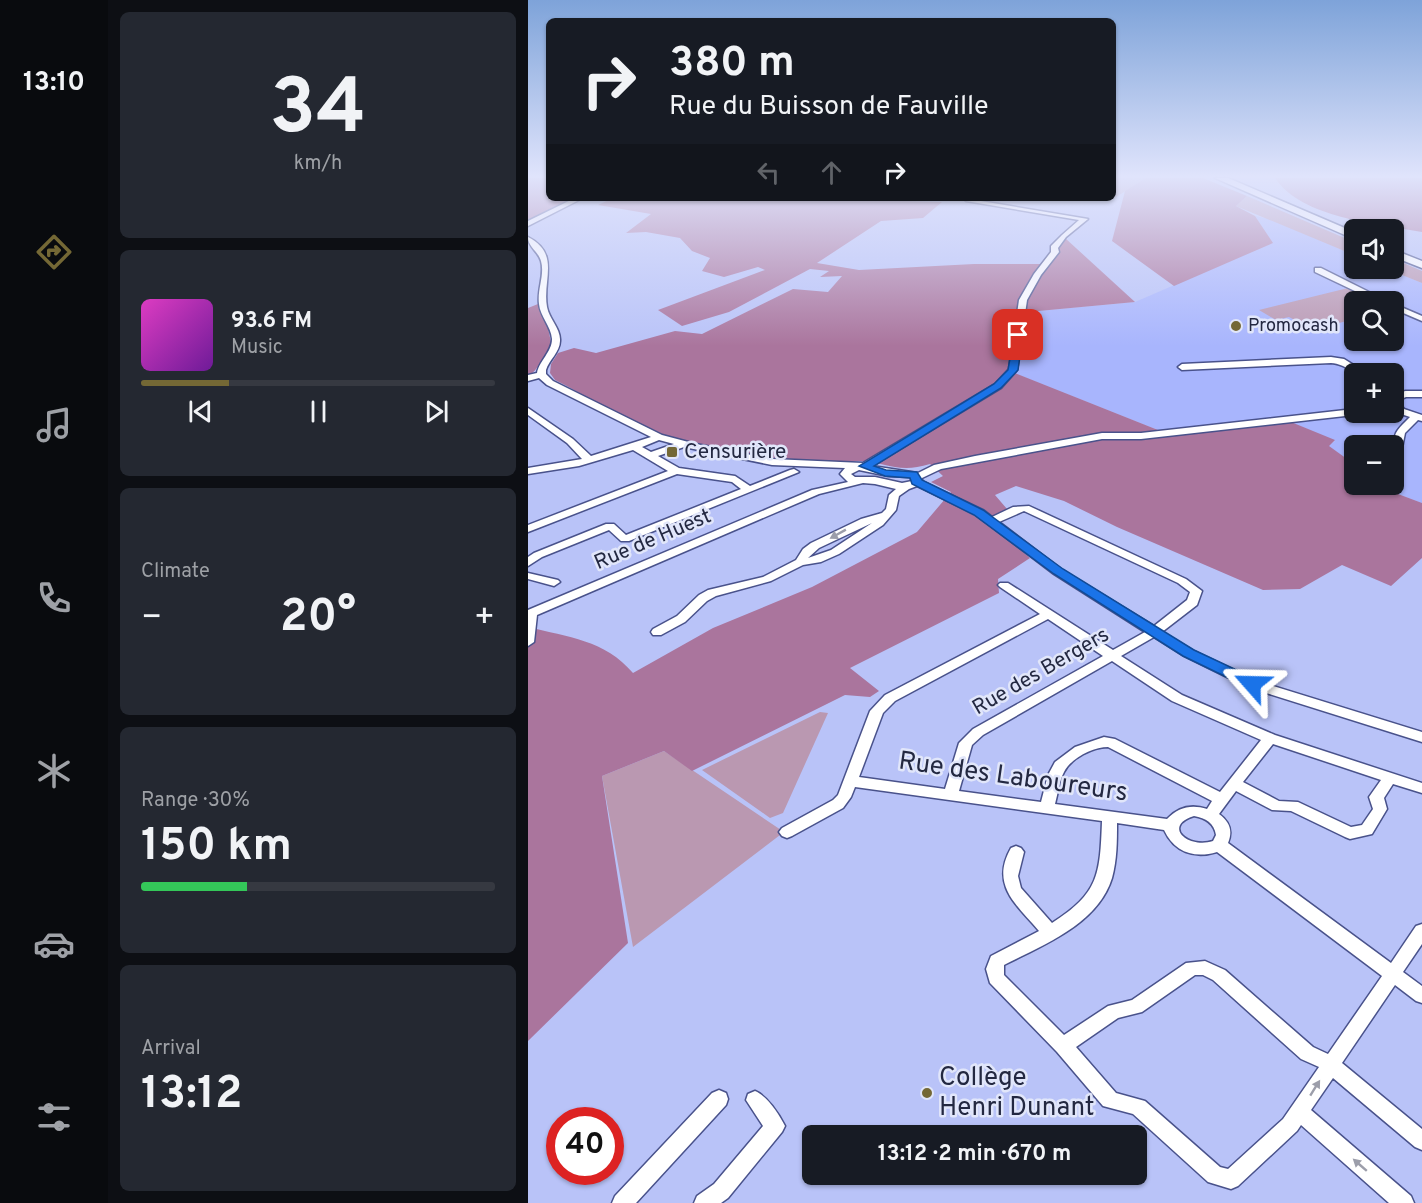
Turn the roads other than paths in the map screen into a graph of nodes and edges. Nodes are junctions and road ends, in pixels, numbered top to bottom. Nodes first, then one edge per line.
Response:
1 (1067, 234) edge
2 (528, 239) edge
3 (1404, 255) edge
4 (1422, 263) edge
5 (1318, 270) dead end
6 (1361, 291) edge
7 (1404, 311) edge
8 (1422, 319) edge
9 (1345, 363) edge
10 (1182, 367) dead end
11 (541, 375) junction
12 (528, 378) edge
13 (1404, 394) edge
14 (1422, 394) edge
15 (528, 411) edge
16 (1404, 411) edge
17 (1344, 413) edge
18 (1419, 418) edge
19 (1399, 435) edge
20 (659, 437) junction
21 (686, 444) junction
22 (634, 446) junction
23 (651, 455) junction
24 (975, 459) junction
25 (589, 460) junction
26 (818, 465) junction
27 (865, 466) junction
28 (528, 471) edge
29 (676, 471) junction
30 (795, 472) dead end
31 (905, 472) junction
32 (845, 474) junction
33 (863, 481) junction
34 (913, 482) junction
35 (749, 490) junction
36 (816, 492) junction
37 (894, 495) junction
38 (991, 521) junction
39 (528, 529) edge
40 (533, 554) edge
41 (528, 563) edge
42 (528, 576) edge
43 (554, 582) dead end
44 (1004, 585) dead end
45 (530, 612) edge
46 (1049, 614) junction
47 (657, 632) dead end
48 (1154, 632) junction
49 (528, 642) edge
50 (1111, 657) junction
51 (1422, 737) edge
52 (1270, 738) junction
53 (1390, 778) junction
54 (849, 781) junction
55 (1234, 784) junction
56 (1422, 788) edge
57 (950, 795) junction
58 (1222, 800) junction
59 (1047, 808) junction
60 (1210, 815) junction
61 (1110, 817) junction
62 (1171, 825) junction
63 (787, 832) dead end
64 (1219, 845) junction
65 (1016, 852) dead end
66 (1049, 931) junction
67 (1422, 931) edge
68 (1393, 974) junction
69 (1422, 996) edge
70 (1063, 1046) junction
71 (1330, 1064) junction
72 (719, 1099) dead end
73 (755, 1100) dead end
74 (1300, 1112) junction
75 (1422, 1141) edge
76 (707, 1202) edge
77 (622, 1203) edge
78 (1404, 1203) edge

1 - 27 street, Rue de Huest
2 - 11 street
3 - 4 highway
5 - 6 street
7 - 8 street
9 - 10 street
11 - 12 street
11 - 20 street
13 - 14 street
15 - 25 street
16 - 18 street
17 - 24 street
18 - 19 street
20 - 21 street
20 - 22 street
21 - 23 street
21 - 26 street
22 - 23 street
22 - 25 street
23 - 29 street
24 - 31 street
24 - 34 street
25 - 28 street
26 - 27 street
26 - 32 street
27 - 31 street
27 - 32 street, Rue de Huest
29 - 35 street
29 - 39 street
30 - 35 street
31 - 34 street
32 - 33 street
32 - 36 street, Rue de Huest
33 - 34 street
33 - 36 street, Rue de Huest
33 - 37 street
34 - 37 street
34 - 38 street
35 - 40 street
36 - 45 street, Rue de Huest
37 - 47 street
38 - 48 street
38 - 48 street, Rue des Bergers
40 - 41 street
42 - 43 street
44 - 46 street
45 - 49 street, Rue de Huest
46 - 50 street
46 - 54 street
48 - 50 street, Rue des Bergers
48 - 51 street
50 - 52 street
50 - 57 street, Rue des Bergers
52 - 53 street
52 - 55 street
53 - 55 street
53 - 56 street
54 - 57 street, Rue des Laboureurs
54 - 63 street
55 - 58 street
57 - 59 street, Rue des Laboureurs
58 - 59 street
58 - 60 street
59 - 61 street, Rue des Laboureurs
60 - 62 street
60 - 64 street
61 - 62 street, Rue des Laboureurs
61 - 66 street
62 - 64 street
64 - 68 street
65 - 66 street
66 - 70 street
67 - 68 street
68 - 69 street
68 - 71 street
70 - 71 street
70 - 74 street
74 -> 71 street
71 - 75 street
72 - 77 street
73 - 76 street
78 -> 74 street

